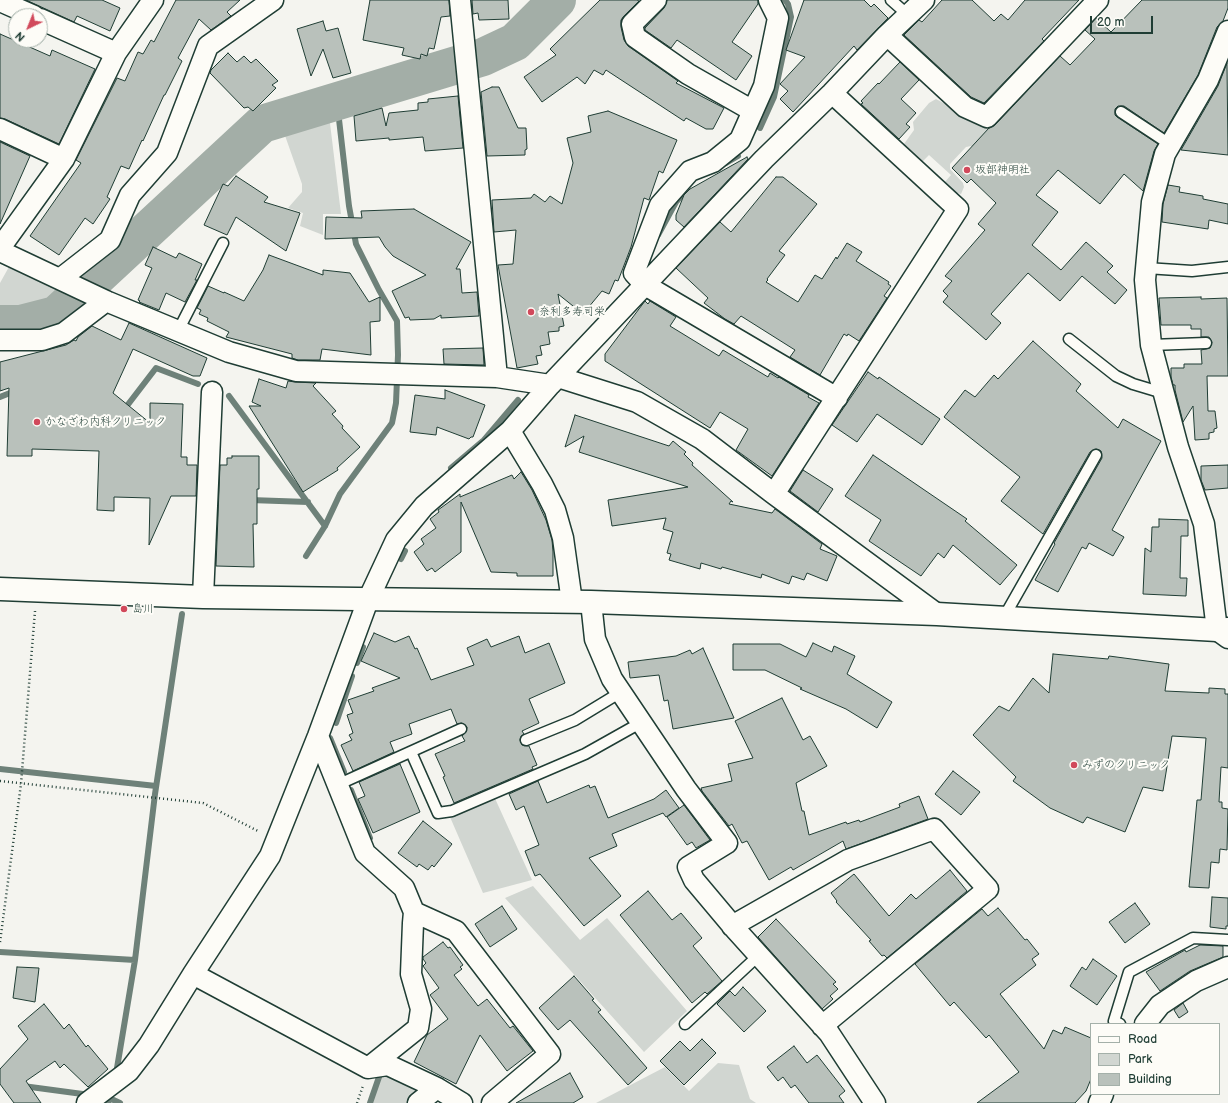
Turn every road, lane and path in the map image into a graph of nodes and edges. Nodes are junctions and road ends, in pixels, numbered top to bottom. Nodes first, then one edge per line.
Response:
1 (153, 0) edge
2 (273, 0) edge
3 (460, 0) edge
4 (656, 0) edge
5 (769, 0) edge
6 (891, 0) edge
7 (924, 0) edge
8 (1098, 0) edge
9 (0, 1) edge
10 (16, 8) edge
11 (908, 15) junction
12 (48, 23) edge
13 (887, 35) junction
14 (1226, 41) edge
15 (116, 53) junction
16 (832, 93) junction
17 (753, 111) junction
18 (1121, 112) dead end
19 (0, 129) edge
20 (740, 140) junction
21 (1171, 144) junction
22 (64, 159) junction
23 (764, 159) junction
24 (223, 243) dead end
25 (0, 249) edge
26 (1228, 267) edge
27 (1146, 268) junction
28 (65, 281) junction
29 (645, 285) junction
30 (103, 299) junction
31 (178, 331) junction
32 (1069, 339) dead end
33 (0, 340) edge
34 (1206, 343) dead end
35 (1151, 345) junction
36 (497, 377) junction
37 (554, 381) junction
38 (212, 392) dead end
39 (1163, 393) junction
40 (837, 398) junction
41 (510, 431) junction
42 (1096, 455) dead end
43 (774, 494) junction
44 (0, 589) edge
45 (37, 590) junction
46 (203, 597) junction
47 (368, 600) junction
48 (582, 602) junction
49 (937, 614) junction
50 (1004, 617) junction
51 (1224, 632) edge
52 (621, 692) junction
53 (642, 722) junction
54 (461, 729) dead end
55 (318, 736) junction
56 (526, 740) dead end
57 (411, 752) junction
58 (0, 781) edge
59 (21, 784) junction
60 (337, 785) junction
61 (276, 840) junction
62 (414, 912) junction
63 (732, 926) junction
64 (1228, 940) edge
65 (0, 941) edge
66 (759, 955) junction
67 (1228, 967) edge
68 (193, 974) junction
69 (1118, 1023) edge
70 (1146, 1023) edge
71 (685, 1024) dead end
72 (822, 1026) junction
73 (368, 1068) junction
74 (437, 1088) junction
75 (87, 1103) edge
76 (418, 1103) edge
77 (462, 1103) edge
78 (492, 1103) edge
79 (874, 1103) edge

1 - 15 street
2 - 28 street
3 - 36 street
4 - 17 street
5 - 17 street
6 - 11 lane
7 - 11 street
8 - 13 street
9 - 10 street
11 - 13 street
12 - 15 street
13 - 16 street
14 - 21 street
15 - 22 street
16 - 23 street
16 - 40 street
17 - 20 street
18 - 21 lane
19 - 22 street
20 - 23 street
20 - 29 street
21 - 27 street
22 - 25 street
23 - 29 street
24 - 31 lane
25 - 28 street
26 - 27 lane
27 - 35 street
28 - 30 street
29 - 37 street
29 - 40 street
30 - 31 street
30 - 33 street
31 - 36 street
32 - 39 lane
34 - 35 lane
35 - 39 street
36 - 37 street
37 - 41 street
37 - 43 street
38 - 46 street
39 - 51 street
40 - 43 street
41 - 47 street
41 - 48 street
42 - 50 lane
43 - 49 street
44 - 45 street
45 - 46 street
45 - 59 path
46 - 47 street
47 - 48 street
47 - 55 street
48 - 49 street
48 - 52 street
49 - 50 street
50 - 51 street
52 - 53 street
52 - 56 lane
53 - 57 lane
53 - 63 street
54 - 57 lane
55 - 60 street
55 - 61 street
57 - 60 lane
58 - 59 path
59 - 61 path
59 - 65 path
60 - 62 street
61 - 68 street
62 - 73 street
62 - 78 street
63 - 66 street
63 - 72 street
64 - 69 lane
66 - 71 lane
66 - 72 street
67 - 70 street
68 - 73 street
68 - 75 street
72 - 79 street
73 - 74 street
74 - 76 street
74 - 77 street

